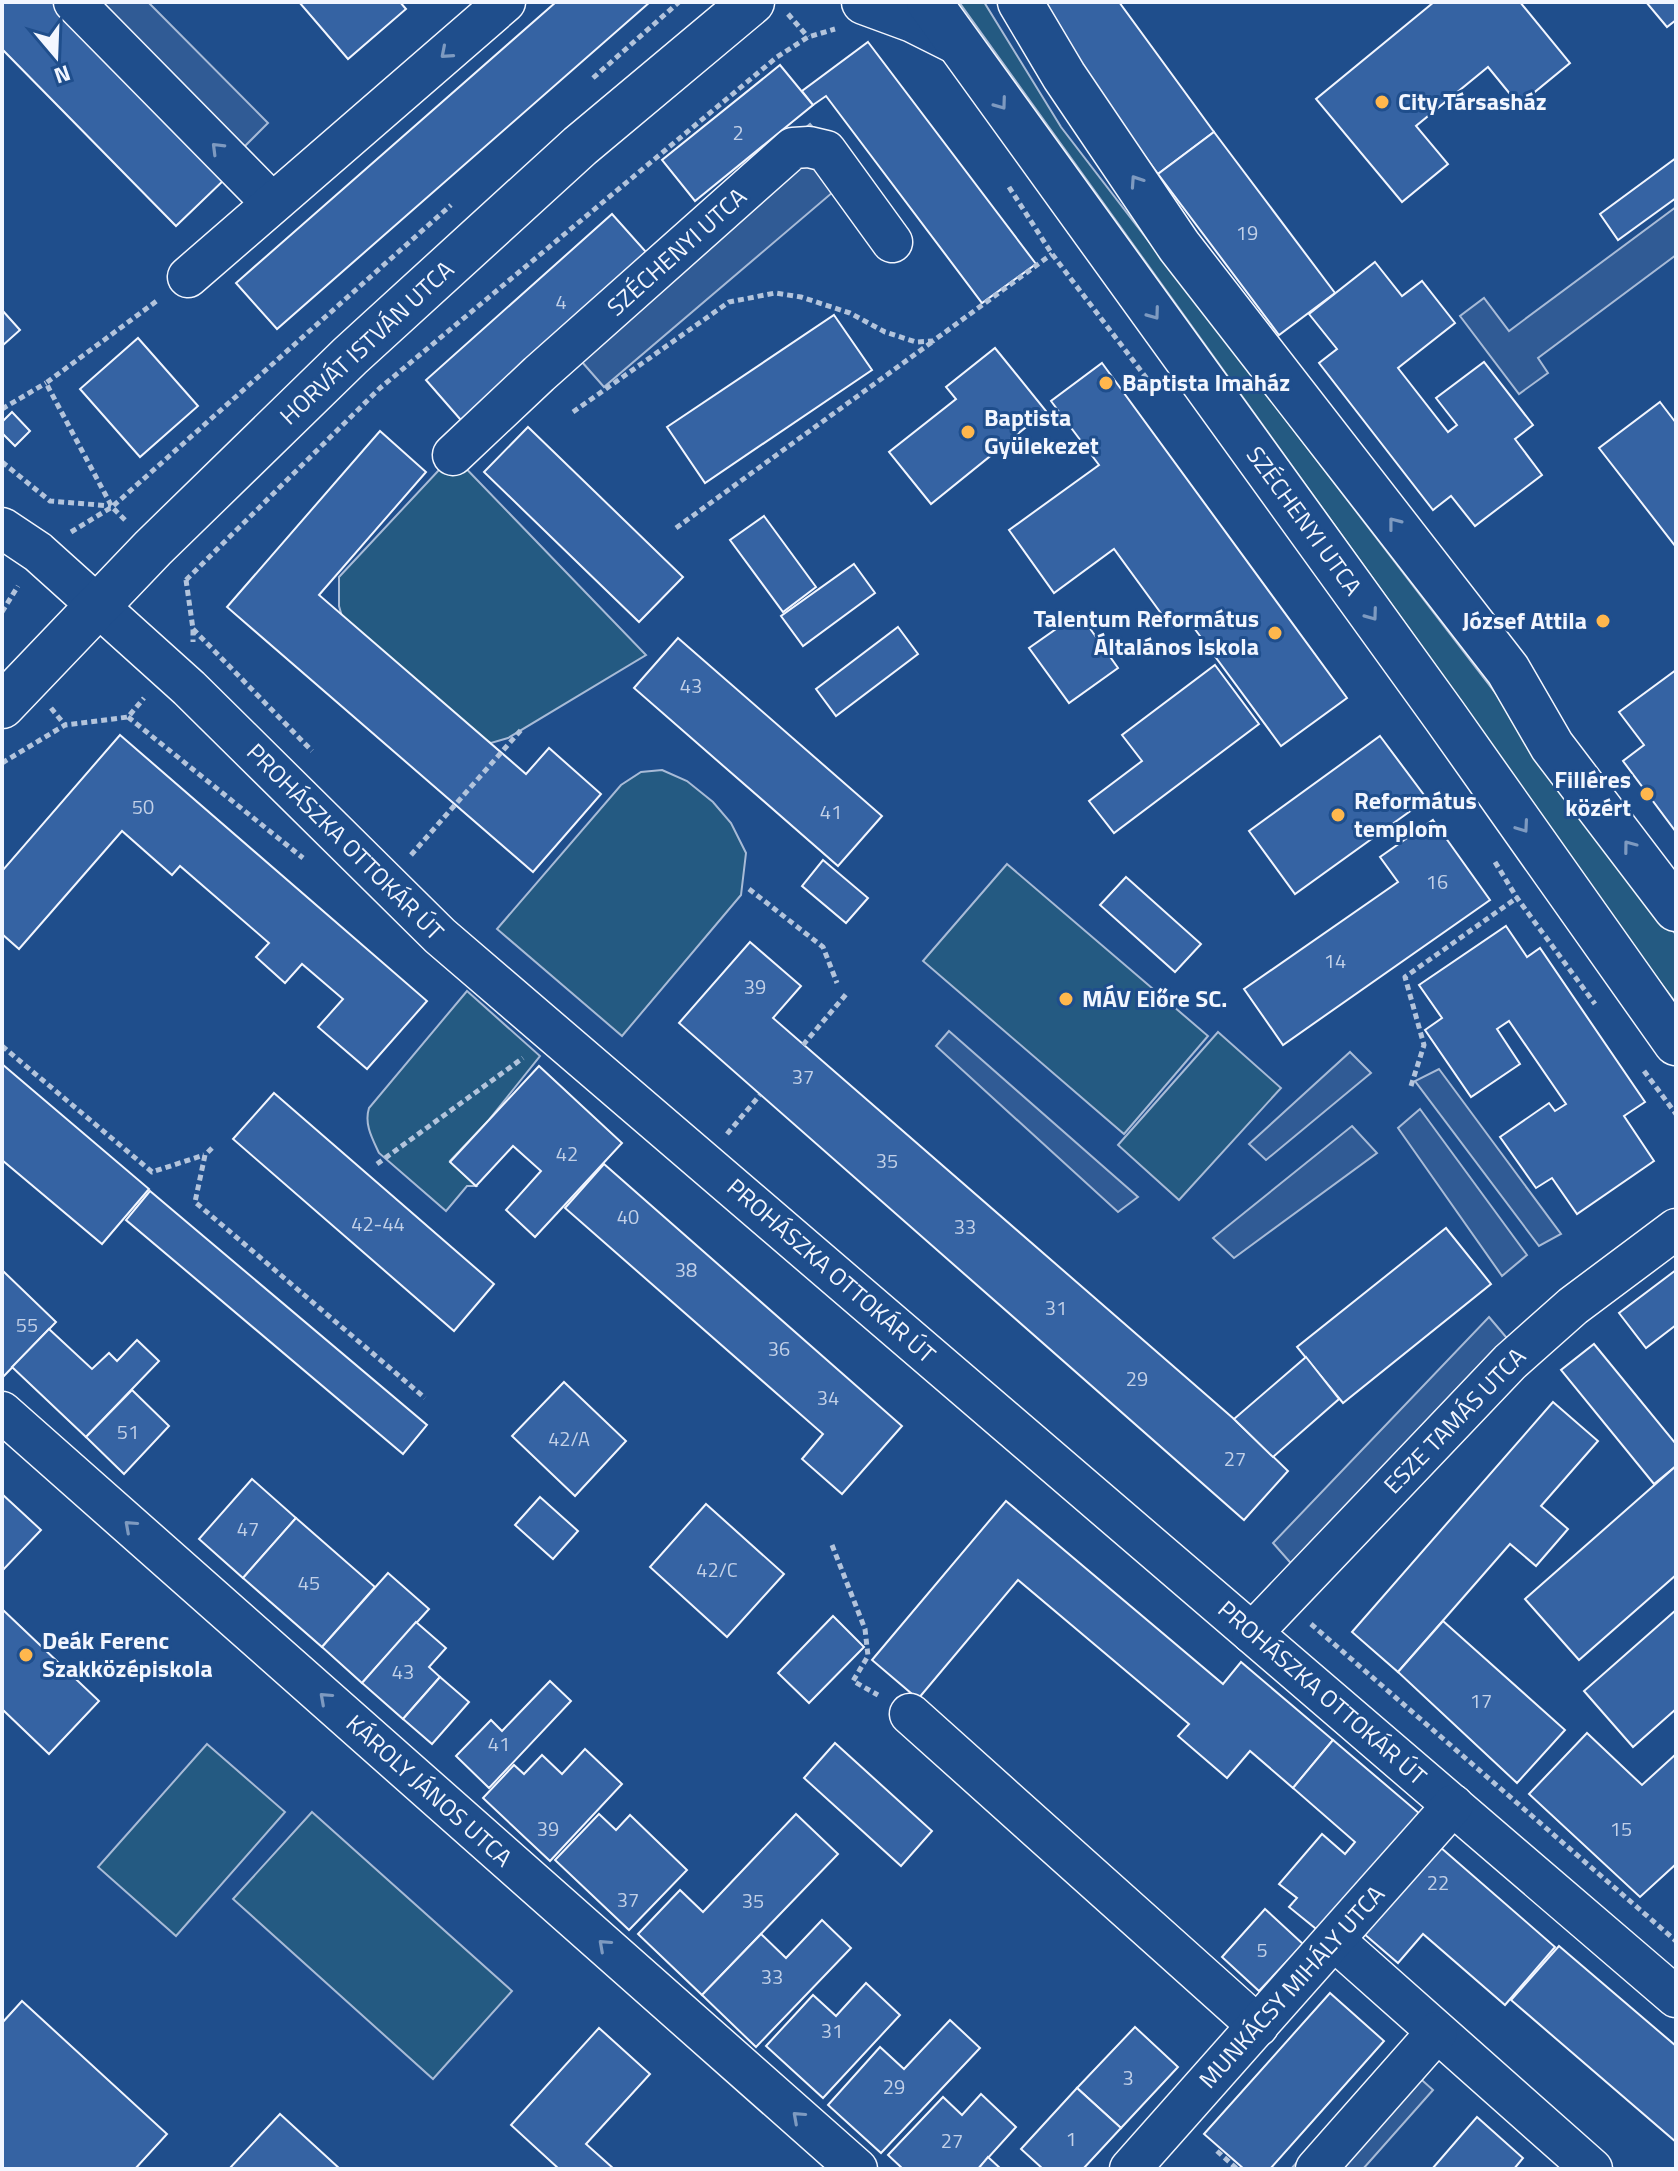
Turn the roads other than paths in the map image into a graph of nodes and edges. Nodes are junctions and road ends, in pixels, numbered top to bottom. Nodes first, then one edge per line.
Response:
1 (74, 2) edge
2 (505, 2) edge
3 (929, 2) edge
4 (1020, 2) edge
5 (770, 8) edge
6 (853, 15) edge
7 (955, 41) junction
8 (272, 203) junction
9 (892, 242) dead end
10 (188, 277) road end
11 (453, 455) dead end
12 (2, 528) edge
13 (99, 606) junction
14 (2, 706) edge
15 (1676, 909) edge
16 (1676, 1043) edge
17 (1676, 1229) edge
18 (2, 1412) edge
19 (1252, 1633) junction
20 (910, 1714) road end
21 (1453, 1805) junction
22 (1334, 1940) junction
23 (1676, 1997) edge
24 (1258, 2026) junction
25 (1437, 2032) junction
26 (1574, 2163) edge
27 (857, 2169) edge
28 (1130, 2169) edge
29 (1316, 2169) edge

8 -> 1 street
2 -> 8 street
3 - 7 main road, SZÉCHENYI UTCA
15 -> 4 main road
5 - 13 main road, HORVÁT ISTVÁN UTCA
6 - 7 main road
7 -> 16 main road, SZÉCHENYI UTCA
8 - 10 street
9 - 11 street, SZÉCHENYI UTCA
12 - 13 street, PROHÁSZKA OTTOKÁR ÚT
13 - 14 main road, HORVÁT ISTVÁN UTCA
13 - 19 street, PROHÁSZKA OTTOKÁR ÚT
17 - 19 street, ESZE TAMÁS UTCA
27 -> 18 street, KÁROLY JÁNOS UTCA
19 - 21 street, PROHÁSZKA OTTOKÁR ÚT
20 - 24 street
21 - 22 street, MUNKÁCSY MIHÁLY UTCA
21 - 23 street, PROHÁSZKA OTTOKÁR ÚT
22 - 24 street, MUNKÁCSY MIHÁLY UTCA
22 - 25 street
24 - 28 street, MUNKÁCSY MIHÁLY UTCA
25 - 26 street
25 - 29 street

